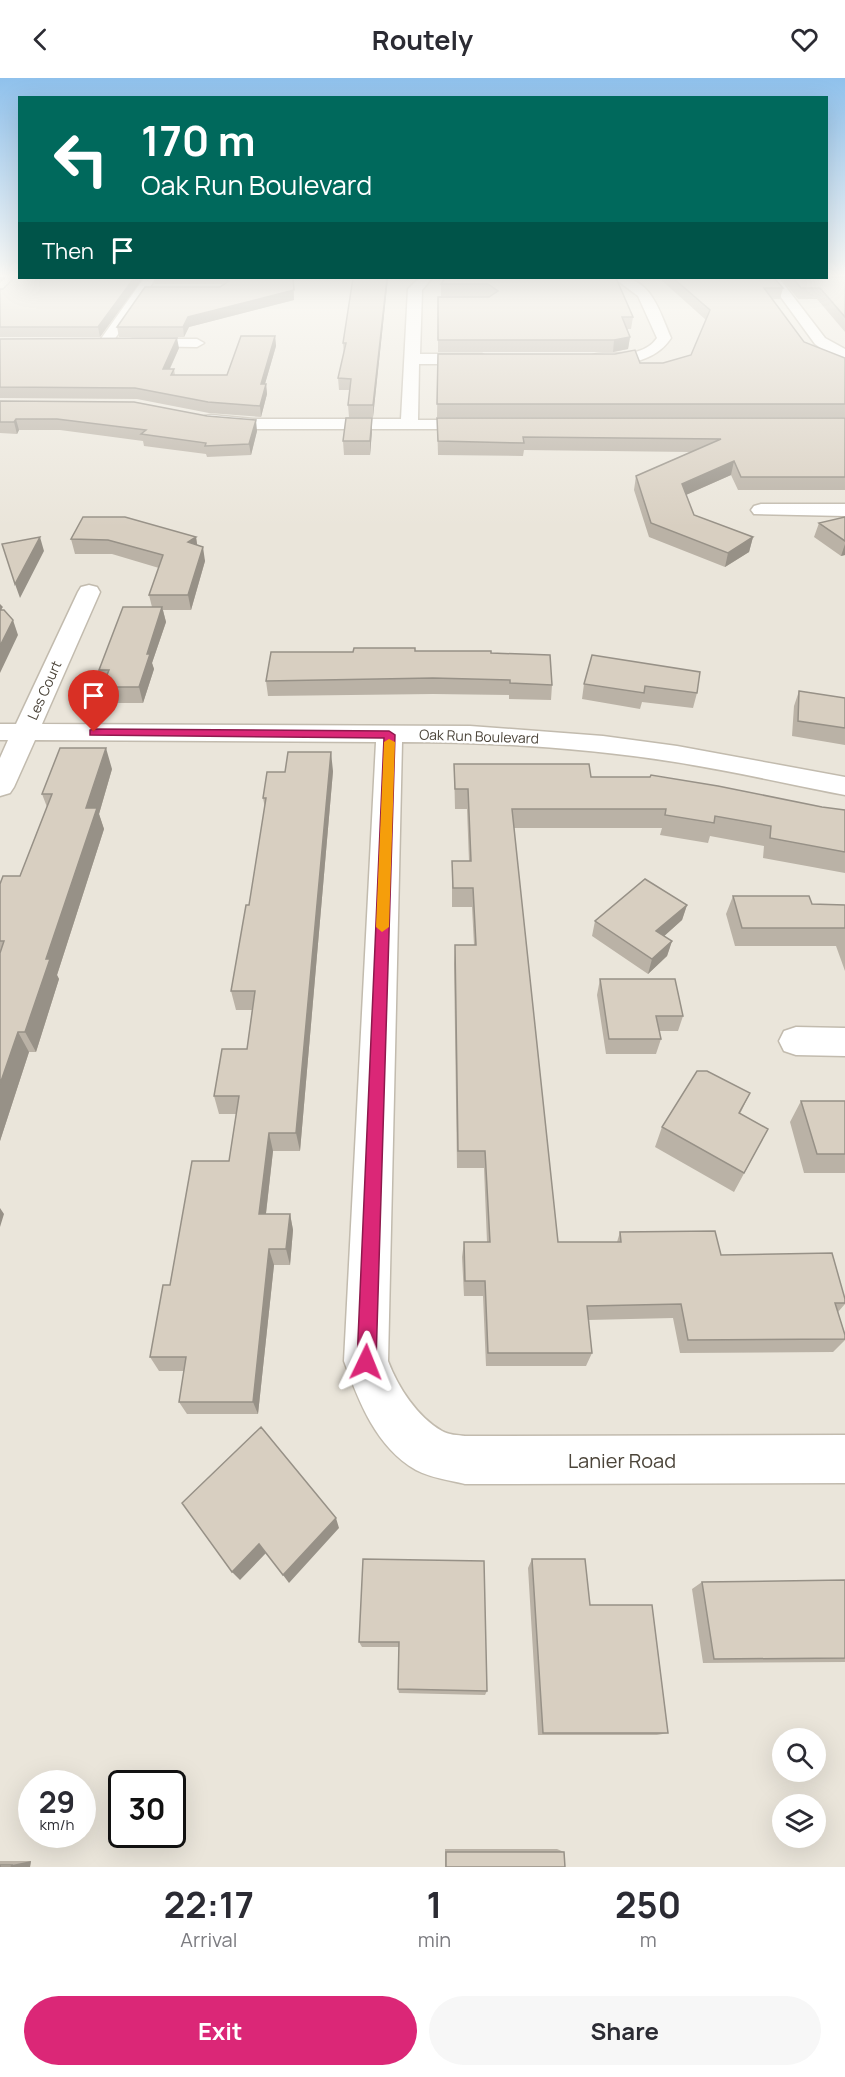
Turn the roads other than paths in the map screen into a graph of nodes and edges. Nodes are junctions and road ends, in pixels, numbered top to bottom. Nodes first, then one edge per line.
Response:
1 (411, 360) edge
2 (199, 418) edge
3 (504, 424) edge
4 (410, 425) junction
5 (761, 510) dead end
6 (845, 510) edge
7 (89, 592) dead end
8 (13, 732) edge
9 (389, 735) junction
10 (845, 786) edge
11 (0, 787) edge
12 (796, 1041) dead end
13 (845, 1042) edge
14 (845, 1459) edge

1 - 4 street
2 - 4 street
3 - 4 street
5 - 6 street
7 - 8 street, Les Court
8 - 9 street, Oak Run Boulevard
8 - 11 street, Les Court
9 - 10 street, Oak Run Boulevard
9 - 14 street, Lanier Road
12 - 13 street

